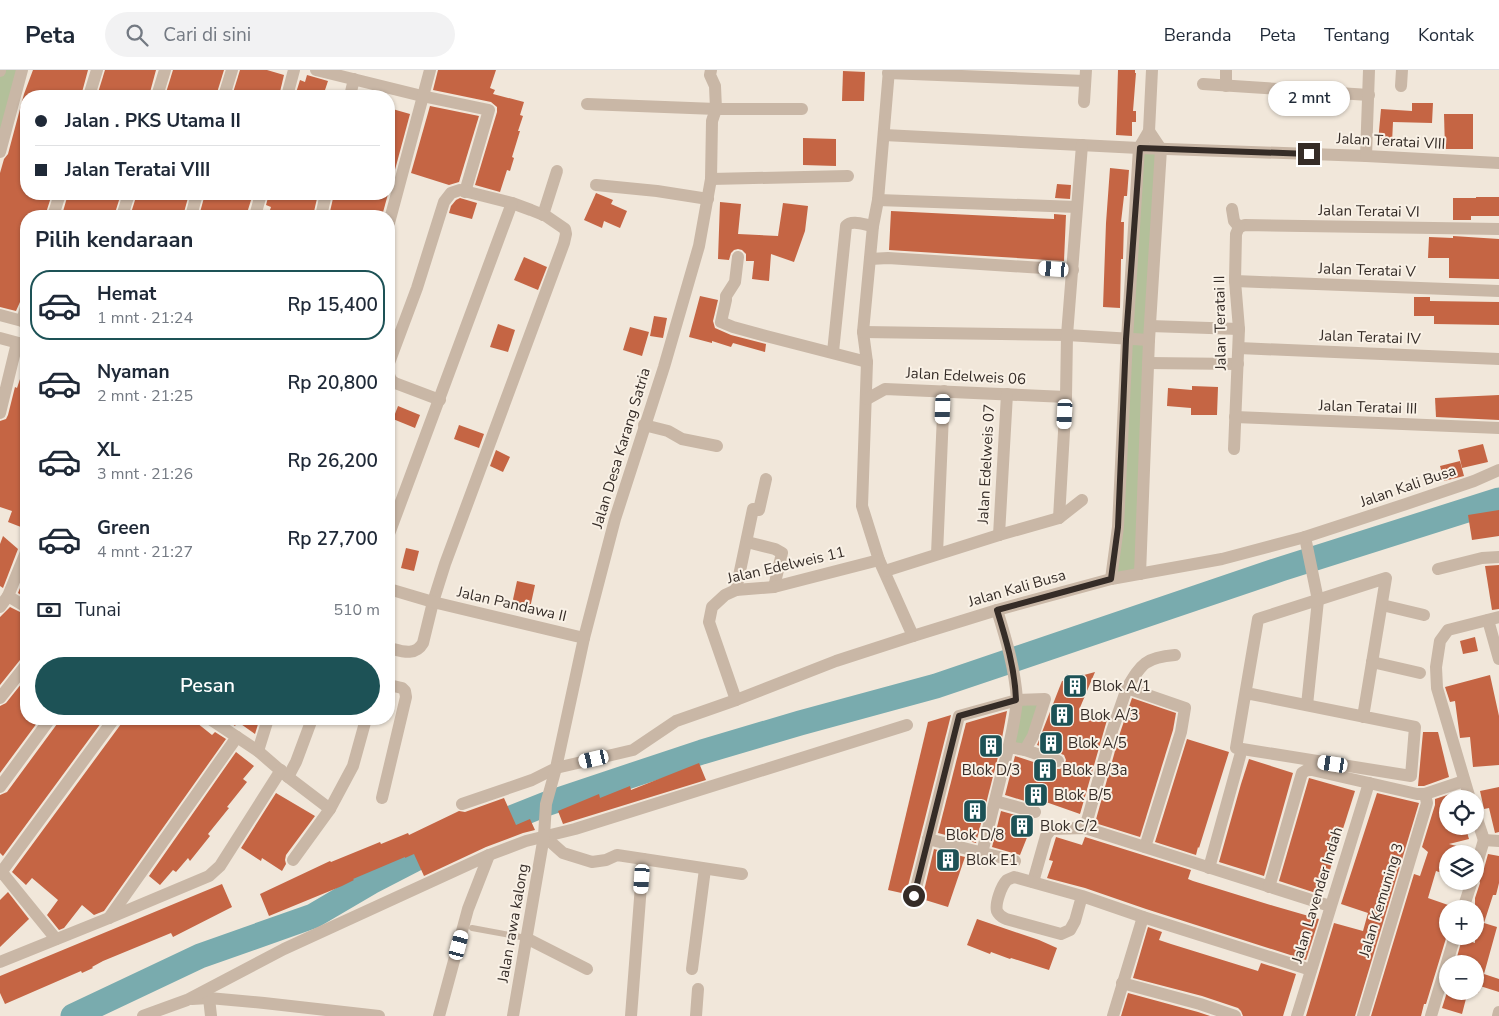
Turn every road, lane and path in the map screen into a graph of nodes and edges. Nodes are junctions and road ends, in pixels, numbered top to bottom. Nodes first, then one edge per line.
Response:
1 (22, 70) edge
2 (97, 70) edge
3 (165, 70) edge
4 (232, 70) edge
5 (294, 70) edge
6 (316, 70) edge
7 (430, 70) edge
8 (710, 70) edge
9 (1152, 70) edge
10 (1226, 70) edge
11 (1369, 70) edge
12 (1402, 70) edge
13 (888, 72) edge
14 (1085, 76) edge
15 (354, 79) junction
16 (1203, 84) dead end
17 (1226, 86) junction
18 (1401, 86) dead end
19 (91, 90) edge
20 (160, 90) edge
21 (226, 90) edge
22 (289, 90) edge
23 (351, 90) edge
24 (1369, 95) junction
25 (422, 96) junction
26 (1084, 102) dead end
27 (586, 104) dead end
28 (716, 109) junction
29 (802, 109) dead end
30 (6, 110) edge
31 (1149, 132) junction
32 (884, 135) junction
33 (1082, 145) junction
34 (1140, 148) junction
35 (1161, 148) junction
36 (0, 152) edge
37 (1366, 156) junction
38 (1499, 162) edge
39 (557, 171) dead end
40 (848, 176) dead end
41 (711, 179) junction
42 (596, 185) dead end
43 (465, 192) junction
44 (708, 199) junction
45 (395, 200) edge
46 (878, 200) junction
47 (512, 203) junction
48 (1077, 207) junction
49 (1232, 209) dead end
50 (543, 215) junction
51 (873, 226) junction
52 (1239, 227) junction
53 (1499, 229) edge
54 (738, 257) dead end
55 (870, 259) junction
56 (1072, 270) junction
57 (1235, 281) junction
58 (1499, 290) edge
59 (0, 315) edge
60 (20, 320) edge
61 (1150, 326) junction
62 (1239, 329) junction
63 (863, 332) junction
64 (1067, 335) junction
65 (0, 338) edge
66 (1126, 339) junction
67 (1149, 340) junction
68 (20, 343) edge
69 (395, 346) edge
70 (1239, 348) junction
71 (20, 350) edge
72 (833, 352) junction
73 (1499, 359) edge
74 (867, 362) junction
75 (1148, 363) junction
76 (1238, 364) junction
77 (395, 382) edge
78 (944, 391) junction
79 (1007, 394) junction
80 (1066, 397) junction
81 (867, 399) junction
82 (440, 400) junction
83 (0, 413) edge
84 (1235, 417) junction
85 (644, 425) junction
86 (1499, 428) edge
87 (717, 446) dead end
88 (1234, 449) dead end
89 (1499, 470) edge
90 (766, 479) dead end
91 (1082, 500) dead end
92 (395, 518) edge
93 (1059, 518) junction
94 (999, 535) junction
95 (1305, 536) junction
96 (747, 542) junction
97 (937, 554) junction
98 (1499, 557) edge
99 (882, 566) junction
100 (20, 567) edge
101 (1438, 570) dead end
102 (1140, 574) junction
103 (1111, 579) junction
104 (774, 586) junction
105 (736, 590) junction
106 (395, 591) edge
107 (8, 596) junction
108 (1318, 600) junction
109 (433, 602) junction
110 (20, 603) edge
111 (1382, 605) junction
112 (0, 607) edge
113 (997, 610) junction
114 (1424, 615) dead end
115 (1494, 618) edge
116 (913, 636) junction
117 (584, 638) junction
118 (395, 650) edge
119 (1175, 655) dead end
120 (1499, 659) edge
121 (1372, 662) junction
122 (20, 672) edge
123 (1420, 672) dead end
124 (395, 686) edge
125 (1127, 688) junction
126 (1246, 692) junction
127 (0, 698) edge
128 (736, 700) junction
129 (1016, 700) junction
130 (1307, 705) junction
131 (1363, 717) junction
132 (46, 725) edge
133 (110, 725) edge
134 (219, 725) edge
135 (266, 725) edge
136 (310, 725) edge
137 (364, 725) edge
138 (907, 725) dead end
139 (237, 737) junction
140 (1009, 747) junction
141 (1025, 750) junction
142 (258, 751) junction
143 (1240, 756) dead end
144 (1058, 761) dead end
145 (556, 768) junction
146 (284, 773) junction
147 (1464, 781) junction
148 (1369, 783) junction
149 (0, 787) edge
150 (1467, 790) edge
151 (1425, 794) junction
152 (382, 798) dead end
153 (995, 801) junction
154 (462, 804) dead end
155 (330, 808) junction
156 (1035, 812) dead end
157 (1084, 828) junction
158 (1482, 835) edge
159 (544, 836) junction
160 (928, 839) junction
161 (1484, 840) junction
162 (1499, 841) edge
163 (1482, 845) edge
164 (1146, 848) junction
165 (982, 852) junction
166 (489, 855) junction
167 (643, 859) junction
168 (293, 860) dead end
169 (1015, 861) dead end
170 (1209, 868) junction
171 (705, 869) junction
172 (1, 872) edge
173 (742, 874) dead end
174 (1033, 882) junction
175 (1269, 887) junction
176 (914, 896) dead end
177 (1082, 896) junction
178 (1330, 906) junction
179 (1143, 917) junction
180 (109, 918) junction
181 (472, 928) dead end
182 (526, 938) junction
183 (56, 939) junction
184 (1452, 945) edge
185 (0, 962) edge
186 (587, 969) dead end
187 (692, 969) dead end
188 (1311, 970) junction
189 (1122, 982) junction
190 (698, 988) dead end
191 (209, 998) junction
192 (186, 1000) junction
193 (1499, 1012) edge
194 (144, 1016) edge
195 (211, 1016) edge
196 (379, 1016) edge
197 (439, 1016) edge
198 (513, 1016) edge
199 (631, 1016) edge
200 (698, 1016) edge
201 (1113, 1016) edge
202 (1235, 1016) edge
203 (1297, 1016) edge
204 (1363, 1016) edge
205 (1431, 1016) edge
206 (1498, 1016) edge

1 - 30 street
2 - 19 street
3 - 20 street
4 - 21 street
5 - 22 street
6 - 15 street
7 - 25 street
8 - 28 street, Jalan Desa Karang Satria
9 - 31 street
10 - 17 street
11 - 24 street
12 - 18 street
13 - 14 street
13 - 32 street
14 - 26 street
15 - 23 street
15 - 25 street
16 - 17 street
17 - 24 street
24 - 37 street
25 - 43 street
25 - 45 street
27 - 28 street
28 - 29 street
28 - 41 street, Jalan Desa Karang Satria
30 - 36 street
31 - 34 street
31 - 35 street
32 - 33 street, Jalan Teratai VIII
32 - 46 street
33 - 34 street, Jalan Teratai VIII
33 - 48 street
34 - 35 street, Jalan Teratai VIII
34 - 66 street
35 - 37 street, Jalan Teratai VIII
35 - 61 street
37 - 38 street, Jalan Teratai VIII
39 - 50 street
40 - 41 street
41 - 44 street, Jalan Desa Karang Satria
42 - 44 street
43 - 47 street
43 - 69 street
44 - 85 street, Jalan Desa Karang Satria
46 - 48 street
46 - 51 street
47 - 50 street
47 - 82 street
48 - 56 street
49 - 52 street
50 - 109 street
51 - 55 street
51 - 72 street
52 - 53 street, Jalan Teratai VI
52 - 57 street, Jalan Teratai II
54 - 72 street
55 - 56 street
55 - 63 street
56 - 64 street
57 - 58 street, Jalan Teratai V
57 - 62 street, Jalan Teratai II
59 - 60 street
61 - 62 street
61 - 67 street
62 - 70 street, Jalan Teratai II
63 - 64 street
63 - 74 street
64 - 66 street
64 - 80 street
65 - 68 street
66 - 67 street
66 - 103 street
67 - 75 street
70 - 73 street, Jalan Teratai IV
70 - 76 street, Jalan Teratai II
71 - 83 street
72 - 74 street
74 - 81 street
75 - 76 street
75 - 102 street
76 - 84 street, Jalan Teratai II
77 - 82 street
78 - 79 street, Jalan Edelweis 06
78 - 81 street, Jalan Edelweis 06
78 - 97 street
79 - 80 street, Jalan Edelweis 06
79 - 94 street, Jalan Edelweis 07
80 - 93 street
81 - 99 street
82 - 92 street
84 - 86 street, Jalan Teratai III
84 - 88 street, Jalan Teratai II
85 - 87 street
85 - 117 street, Jalan Desa Karang Satria
89 - 95 street, Jalan Kali Busa
90 - 96 street
91 - 93 street
93 - 94 street, Jalan Edelweis 11
94 - 97 street, Jalan Edelweis 11
95 - 102 street, Jalan Kali Busa
95 - 108 street
96 - 104 street
96 - 105 street
97 - 99 street, Jalan Edelweis 11
98 - 101 street
99 - 104 street, Jalan Edelweis 11
99 - 116 street
100 - 107 street
102 - 103 street, Jalan Kali Busa
103 - 113 street, Jalan Kali Busa
104 - 105 street, Jalan Edelweis 11
105 - 128 street, Jalan Edelweis 11
106 - 109 street, Jalan Pandawa II
107 - 110 street
107 - 112 street
108 - 111 street
108 - 126 street
108 - 130 street
109 - 117 street, Jalan Pandawa II
109 - 118 street
111 - 114 street
111 - 121 street
113 - 116 street, Jalan Kali Busa
113 - 129 street
115 - 120 street
115 - 147 street
116 - 128 street, Jalan Kali Busa
117 - 145 street, Jalan Desa Karang Satria
119 - 125 street
121 - 123 street
121 - 131 street
122 - 127 street
124 - 152 street
125 - 157 street
125 - 164 street
126 - 130 street
126 - 131 street
128 - 145 street, Jalan Kali Busa
129 - 140 street
129 - 141 street
129 - 160 street
130 - 131 street
132 - 149 street
133 - 172 street
134 - 139 street
135 - 142 street
136 - 146 street
137 - 155 street
138 - 159 street
139 - 142 street
139 - 180 street
140 - 141 street
140 - 153 street
141 - 144 street
142 - 146 street
143 - 170 street
145 - 154 street, Jalan Kali Busa
145 - 159 street, Jalan Desa Karang Satria
146 - 155 street
146 - 180 street
147 - 150 street
147 - 151 street
148 - 151 street
148 - 175 street
148 - 178 street, Jalan Lavender Indah
151 - 204 street, Jalan Kemuning 3
153 - 156 street
153 - 165 street
155 - 168 street
157 - 164 street
157 - 174 street
158 - 161 street
159 - 166 street
159 - 167 street
159 - 182 street, Jalan rawa kalong
160 - 165 street
160 - 176 street
161 - 162 street
161 - 163 street
164 - 170 street
165 - 169 street
166 - 192 street
166 - 197 street
167 - 171 street
167 - 199 street
170 - 175 street
171 - 173 street
171 - 187 street
172 - 183 street
174 - 177 street
174 - 177 street
175 - 178 street
177 - 179 street
178 - 188 street, Jalan Lavender Indah
179 - 188 street
179 - 189 street
180 - 183 street
181 - 182 lane
182 - 186 street
182 - 198 street, Jalan rawa kalong
183 - 185 street
184 - 205 street
188 - 203 street, Jalan Lavender Indah
189 - 201 street
189 - 202 street
190 - 200 street
191 - 192 street
191 - 195 street
191 - 196 street
192 - 194 street
193 - 206 street

